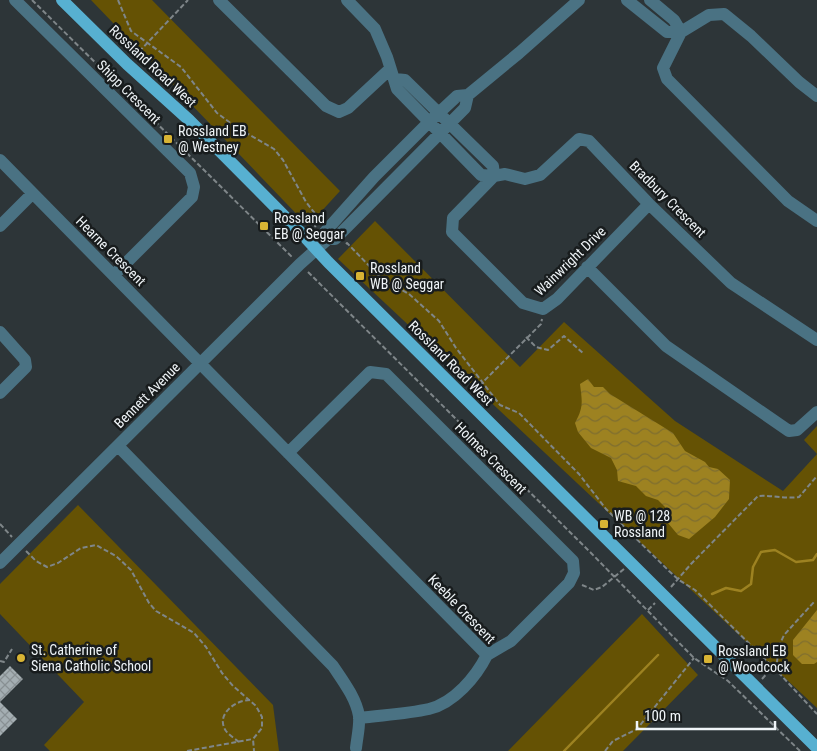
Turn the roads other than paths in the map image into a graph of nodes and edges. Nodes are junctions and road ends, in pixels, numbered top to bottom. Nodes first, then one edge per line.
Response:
1 (15, 0) edge
2 (62, 0) edge
3 (219, 0) edge
4 (347, 0) edge
5 (580, 0) edge
6 (627, 0) edge
7 (650, 0) edge
8 (681, 32) junction
9 (393, 74) junction
10 (468, 95) junction
11 (817, 96) edge
12 (440, 112) junction
13 (428, 123) junction
14 (450, 123) junction
15 (440, 133) junction
16 (0, 160) edge
17 (494, 176) junction
18 (32, 194) junction
19 (649, 204) junction
20 (817, 221) edge
21 (0, 226) edge
22 (328, 239) junction
23 (316, 249) junction
24 (587, 267) junction
25 (114, 275) junction
26 (0, 332) edge
27 (817, 340) edge
28 (200, 363) junction
29 (0, 393) edge
30 (817, 412) edge
31 (118, 446) junction
32 (288, 453) junction
33 (0, 563) edge
34 (487, 656) junction
35 (359, 718) junction
36 (356, 748) dead end
37 (817, 748) edge

1 - 25 street, Shipp Crescent
2 - 23 main road, Rossland Road West
3 - 9 street
4 - 9 street, Bradbury Crescent
5 - 10 street
6 - 8 street
7 - 8 street
8 - 11 street
8 - 20 street
9 - 12 street
9 - 13 street, Bradbury Crescent
10 - 12 street
10 - 14 street, Bennett Avenue
12 - 13 street
12 - 14 street
13 - 15 street, Bradbury Crescent
13 - 22 street
14 - 15 street, Bennett Avenue
14 - 17 street
15 - 17 street, Bradbury Crescent
15 - 22 street, Bennett Avenue
16 - 18 street, Hearne Crescent
17 - 19 street, Bradbury Crescent
17 - 24 street, Wainwright Drive
18 - 21 street
18 - 25 street, Hearne Crescent
19 - 24 street, Wainwright Drive
19 - 27 street, Bradbury Crescent
22 - 23 street, Bennett Avenue
23 - 28 street, Bennett Avenue
23 - 37 main road, Rossland Road West
24 - 30 street
25 - 28 street, Hearne Crescent
26 - 29 street
28 - 31 street, Bennett Avenue
28 - 32 street, Keeble Crescent
31 - 33 street, Bennett Avenue
31 - 35 street
32 - 34 street, Keeble Crescent
32 - 34 street, Holmes Crescent
34 - 35 street, Keeble Crescent
35 - 36 street

